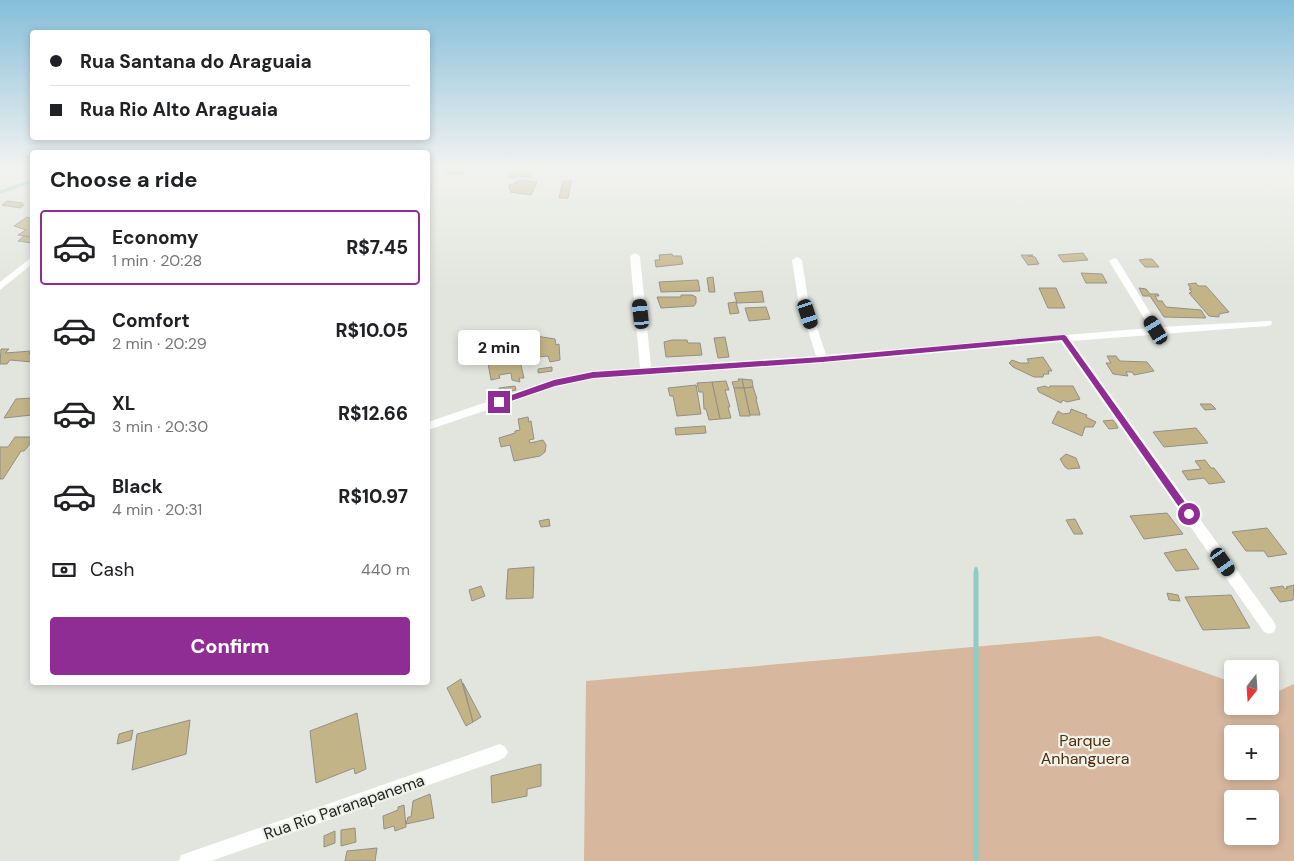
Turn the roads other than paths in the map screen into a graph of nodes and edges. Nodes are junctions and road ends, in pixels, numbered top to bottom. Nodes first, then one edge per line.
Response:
1 (635, 256) dead end
2 (797, 260) dead end
3 (1114, 261) dead end
4 (30, 262) edge
5 (0, 287) edge
6 (1267, 322) dead end
7 (1156, 330) junction
8 (1064, 338) junction
9 (822, 359) junction
10 (646, 372) junction
11 (430, 425) edge
12 (1268, 627) dead end
13 (500, 752) dead end
14 (187, 861) edge

1 - 10 street
2 - 9 street
3 - 7 street
4 - 5 street
6 - 7 street
7 - 8 street
8 - 9 street
8 - 12 street
9 - 10 street
10 - 11 street
13 - 14 street, Rua Rio Paranapanema

